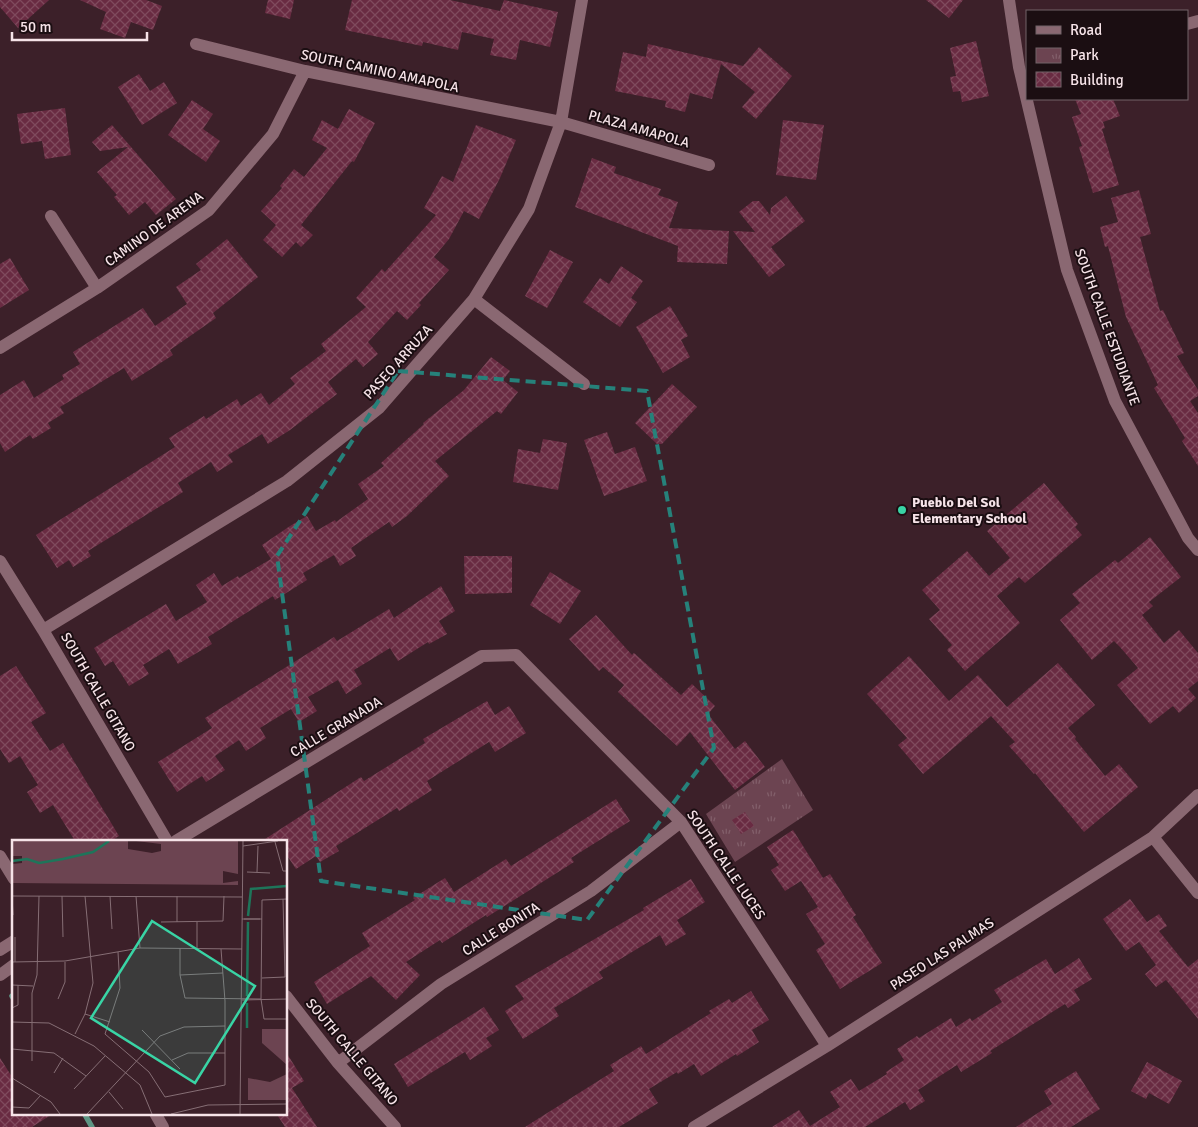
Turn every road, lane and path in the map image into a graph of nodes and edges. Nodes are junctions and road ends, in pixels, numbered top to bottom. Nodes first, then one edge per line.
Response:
1 (582, 0) edge
2 (1009, 0) edge
3 (196, 44) dead end
4 (1023, 66) edge
5 (305, 71) junction
6 (1026, 80) edge
7 (1030, 100) edge
8 (561, 122) junction
9 (709, 164) dead end
10 (51, 216) dead end
11 (97, 288) junction
12 (474, 299) junction
13 (0, 348) edge
14 (584, 384) dead end
15 (1198, 550) edge
16 (0, 560) edge
17 (44, 630) junction
18 (516, 655) joint
19 (1198, 795) edge
20 (681, 822) junction
21 (1153, 837) junction
22 (167, 840) edge
23 (178, 840) edge
24 (0, 856) edge
25 (12, 876) edge
26 (1198, 893) edge
27 (12, 942) edge
28 (0, 950) edge
29 (12, 966) edge
30 (0, 975) edge
31 (288, 999) edge
32 (827, 1046) junction
33 (338, 1063) junction
34 (156, 1114) edge
35 (163, 1127) edge
36 (395, 1127) edge
37 (694, 1127) edge

1 - 8 street, PASEO ARRUZA
2 - 4 street, SOUTH CALLE ESTUDIANTE
3 - 5 street, SOUTH CAMINO AMAPOLA
4 - 6 street, SOUTH CALLE ESTUDIANTE
5 - 8 street, SOUTH CAMINO AMAPOLA
5 - 11 street, CAMINO DE ARENA
7 - 15 street, SOUTH CALLE ESTUDIANTE
8 - 9 street, PLAZA AMAPOLA
8 - 12 street, PASEO ARRUZA
10 - 11 street
11 - 13 street, CAMINO DE ARENA
12 - 14 street
12 - 17 street, PASEO ARRUZA
16 - 17 street, SOUTH CALLE GITANO
17 - 22 street, SOUTH CALLE GITANO
18 - 20 street, SOUTH CALLE LUCES
18 - 23 street, CALLE GRANADA
19 - 21 street, PASEO LAS PALMAS
20 - 32 street, SOUTH CALLE LUCES
20 - 33 street, CALLE BONITA
21 - 26 street
21 - 32 street, PASEO LAS PALMAS
24 - 25 street
27 - 28 street
29 - 30 street
31 - 33 street, SOUTH CALLE GITANO
32 - 37 street, PASEO LAS PALMAS
33 - 36 street, SOUTH CALLE GITANO
34 - 35 street

